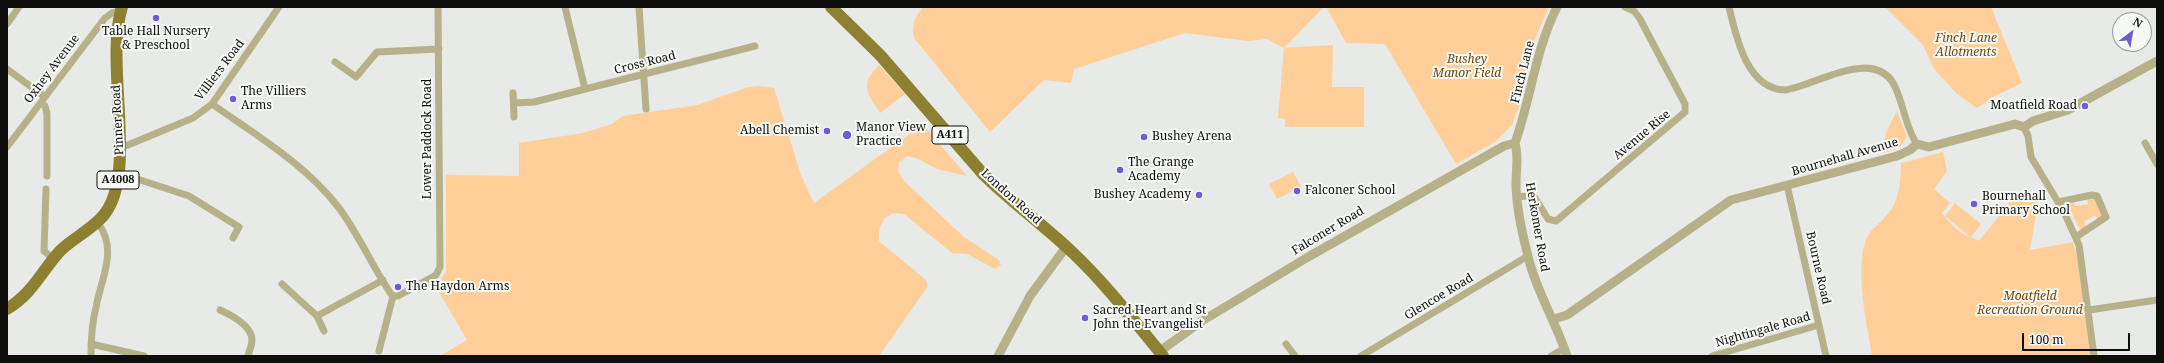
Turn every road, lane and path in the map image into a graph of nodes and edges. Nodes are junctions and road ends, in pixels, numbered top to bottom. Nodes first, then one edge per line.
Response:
1 (19, 7) edge
2 (279, 7) edge
3 (438, 7) edge
4 (565, 7) edge
5 (639, 7) edge
6 (831, 7) edge
7 (1557, 7) edge
8 (1625, 7) edge
9 (1729, 7) edge
10 (121, 9) edge
11 (7, 24) edge
12 (755, 46) dead end
13 (439, 49) junction
14 (2157, 61) edge
15 (335, 62) dead end
16 (7, 69) edge
17 (644, 75) junction
18 (585, 89) junction
19 (513, 93) dead end
20 (43, 100) junction
21 (514, 103) junction
22 (212, 104) junction
23 (646, 109) dead end
24 (514, 117) dead end
25 (2024, 127) junction
26 (1515, 143) junction
27 (2145, 143) dead end
28 (1917, 144) junction
29 (7, 147) edge
30 (120, 147) junction
31 (2157, 164) edge
32 (119, 173) junction
33 (47, 176) dead end
34 (1787, 185) junction
35 (46, 189) dead end
36 (1517, 198) junction
37 (2058, 202) junction
38 (98, 222) junction
39 (2076, 237) junction
40 (233, 238) dead end
41 (1066, 247) junction
42 (1528, 256) junction
43 (54, 259) junction
44 (383, 280) junction
45 (282, 284) dead end
46 (393, 296) junction
47 (2157, 300) edge
48 (7, 308) edge
49 (220, 310) dead end
50 (2089, 310) junction
51 (317, 316) junction
52 (1554, 319) junction
53 (1819, 325) junction
54 (324, 330) dead end
55 (91, 344) junction
56 (1286, 344) dead end
57 (379, 350) dead end
58 (1566, 352) edge
59 (1161, 354) edge
60 (91, 356) edge
61 (144, 356) edge
62 (248, 356) edge
63 (998, 356) edge
64 (1295, 356) edge
65 (1361, 356) edge
66 (1551, 356) edge
67 (1712, 356) edge
68 (1826, 356) edge
69 (2094, 356) edge

1 - 11 street
2 - 22 street, Villiers Road
3 - 13 street, Lower Paddock Road
4 - 18 street
5 - 17 street
6 - 41 main road, London Road / A411
7 - 26 street, Finch Lane
8 - 36 street, Avenue Rise
9 - 28 street
10 - 20 street, Oxhey Avenue
10 - 30 main road, Pinner Road / A4008
12 - 17 street, Cross Road
13 - 15 street
13 - 46 street, Lower Paddock Road
14 - 25 street, Bournehall Avenue
16 - 20 street
17 - 18 street, Cross Road
17 - 23 street
18 - 21 street, Cross Road
19 - 21 street
20 - 29 street, Oxhey Avenue
20 - 33 street
21 - 24 street
22 - 30 street, Villiers Road
22 - 44 street
25 - 28 street, Bournehall Avenue
25 - 37 street
26 - 36 street, Herkomer Road
26 - 59 street, Falconer Road
27 - 31 street
28 - 34 street, Bournehall Avenue
30 - 32 main road, Pinner Road / A4008
32 - 38 main road, Pinner Road / A4008
32 - 40 street
34 - 52 street, Bournehall Avenue
34 - 53 street, Bourne Road
35 - 43 street
36 - 42 street, Herkomer Road
37 - 39 street
37 - 39 street
38 - 43 main road, Pinner Road / A4008
38 - 55 street
39 - 50 street
41 - 59 main road, London Road / A411
41 - 63 street
42 - 52 street, Herkomer Road
42 - 65 street, Glencoe Road
43 - 48 main road, Pinner Road / A4008
44 - 46 street
44 - 51 street
45 - 51 street
46 - 57 street
47 - 50 street
49 - 62 street
50 - 69 street
51 - 54 street
52 - 58 street, Herkomer Road
53 - 67 street, Nightingale Road
53 - 68 street, Bourne Road
55 - 60 street
55 - 61 street
56 - 64 street
58 - 66 street

